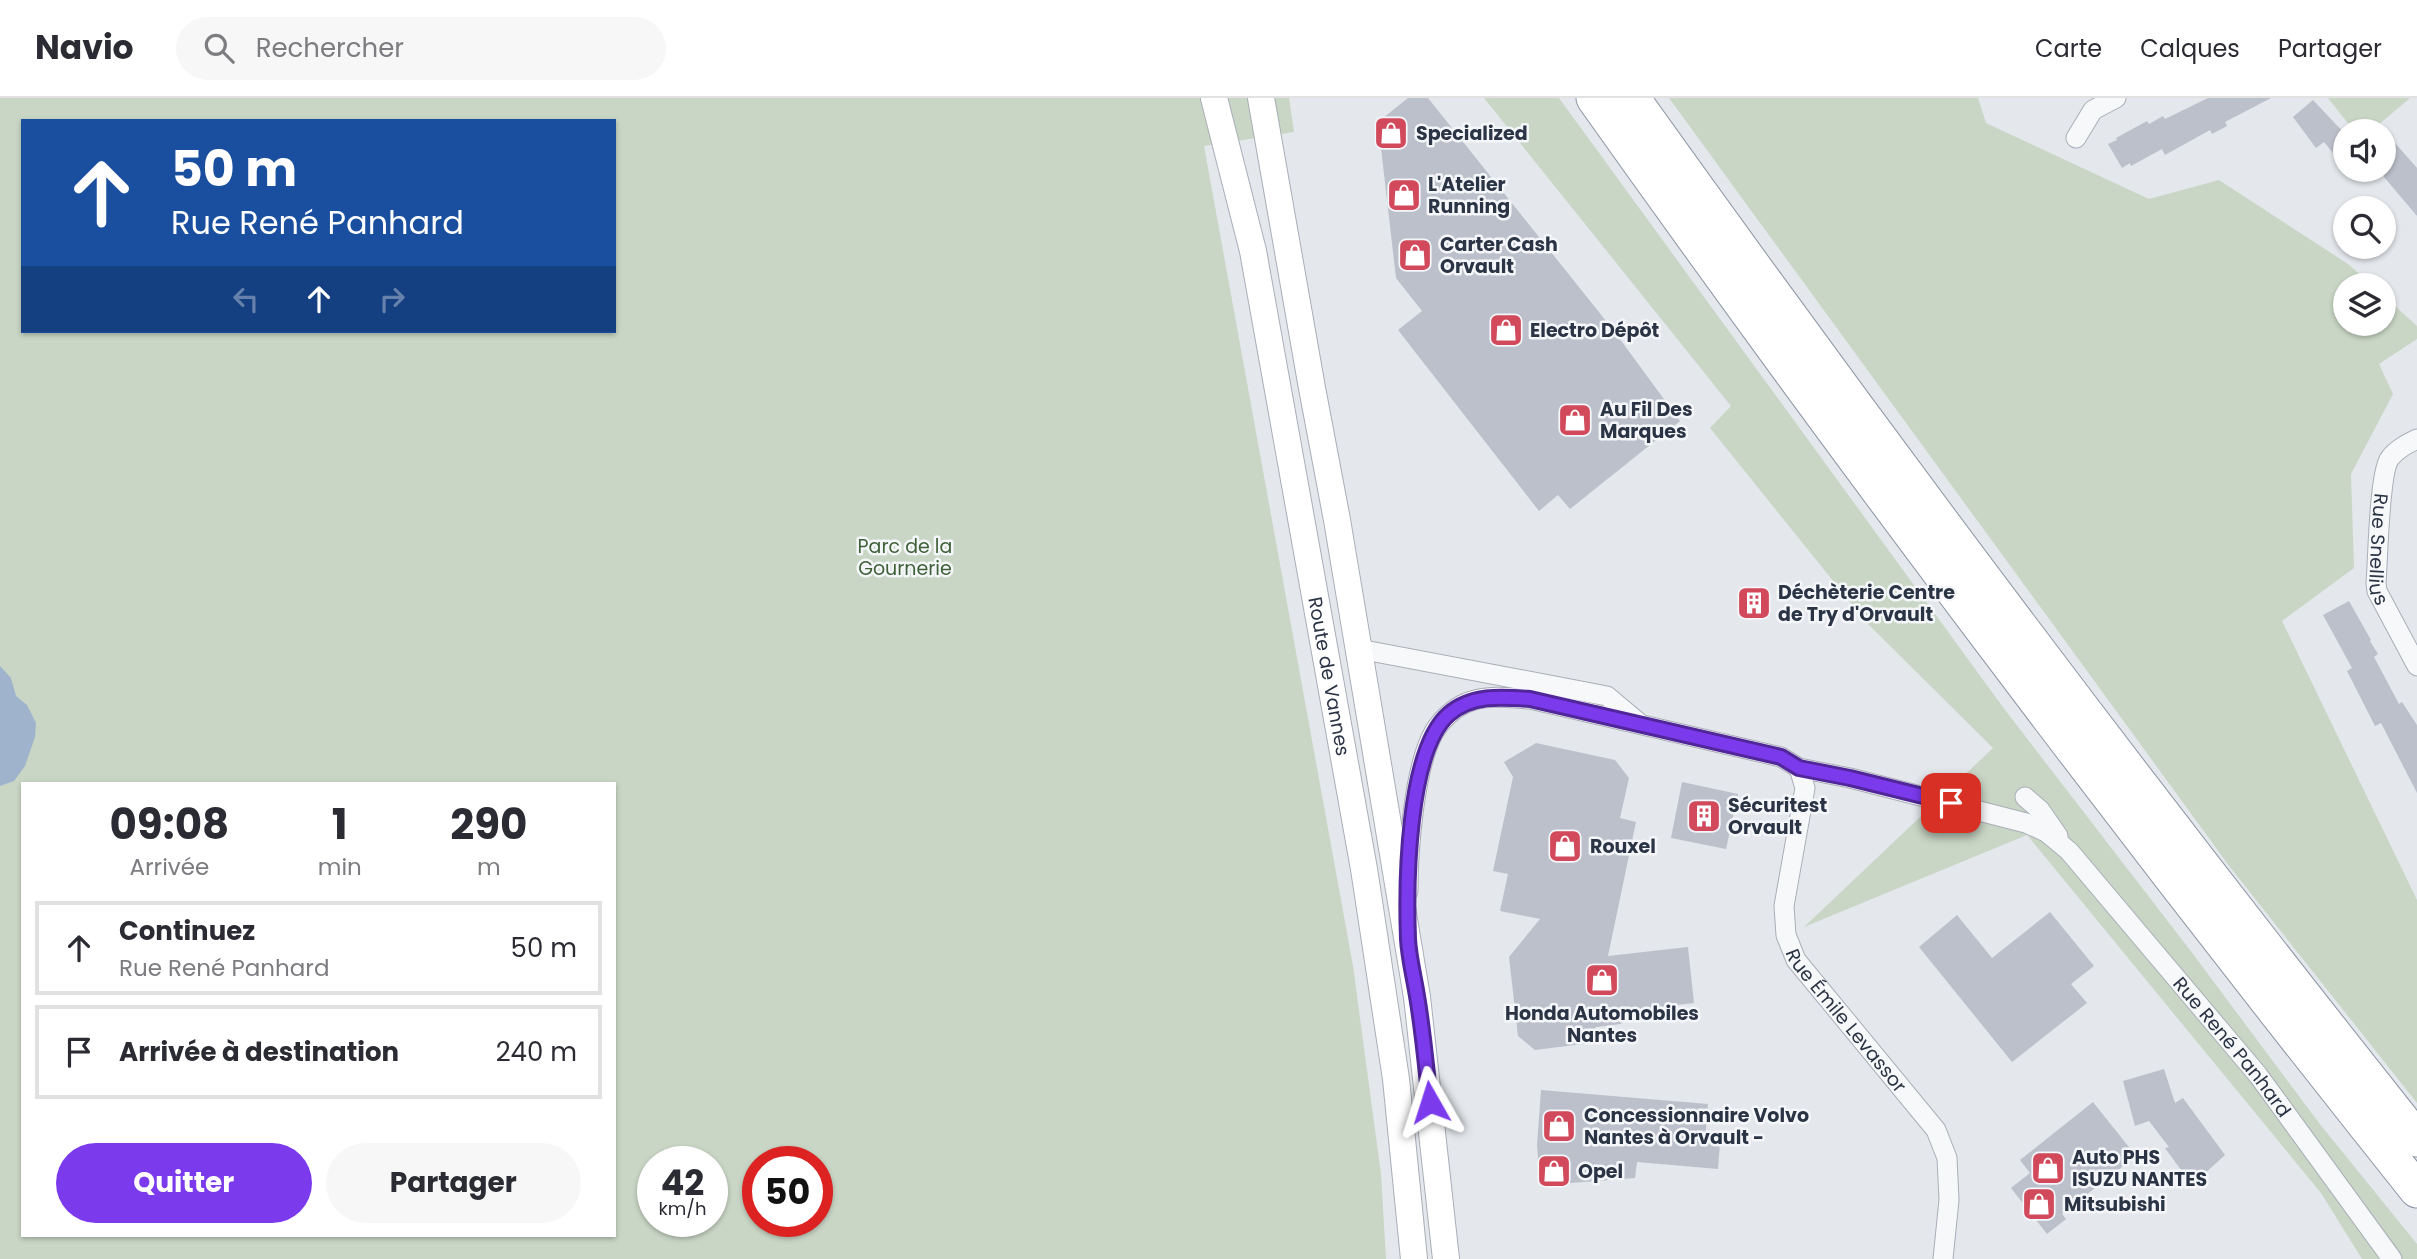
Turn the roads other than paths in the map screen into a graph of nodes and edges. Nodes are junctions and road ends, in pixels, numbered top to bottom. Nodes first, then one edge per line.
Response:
1 (1214, 98) edge
2 (1261, 98) edge
3 (1594, 98) edge
4 (1632, 98) edge
5 (2116, 98) edge
6 (2076, 138) dead end
7 (2417, 439) edge
8 (1359, 649) junction
9 (2417, 666) edge
10 (1608, 690) junction
11 (1605, 717) junction
12 (1641, 725) junction
13 (1799, 768) junction
14 (2025, 797) dead end
15 (2062, 843) junction
16 (1408, 941) junction
17 (2417, 1139) edge
18 (2417, 1190) edge
19 (1414, 1259) edge
20 (1446, 1259) edge
21 (1943, 1259) edge
22 (2392, 1259) edge

1 - 19 main road, Route de Vannes
2 - 8 main road, Route de Vannes
3 - 18 highway
4 - 17 highway
5 - 6 street
7 - 9 street, Rue Snellius
8 - 10 street, Rue René Panhard
8 - 16 main road, Route de Vannes
10 - 11 street
10 - 12 street, Rue René Panhard
11 - 12 street, Rue René Panhard
11 - 16 street, Rue René Panhard
12 - 13 street, Rue René Panhard
13 - 15 street, Rue René Panhard
13 - 21 street, Rue Émile Levassor
14 - 15 street, Rue René Panhard
15 - 22 street, Rue René Panhard
16 - 20 main road, Route de Vannes

